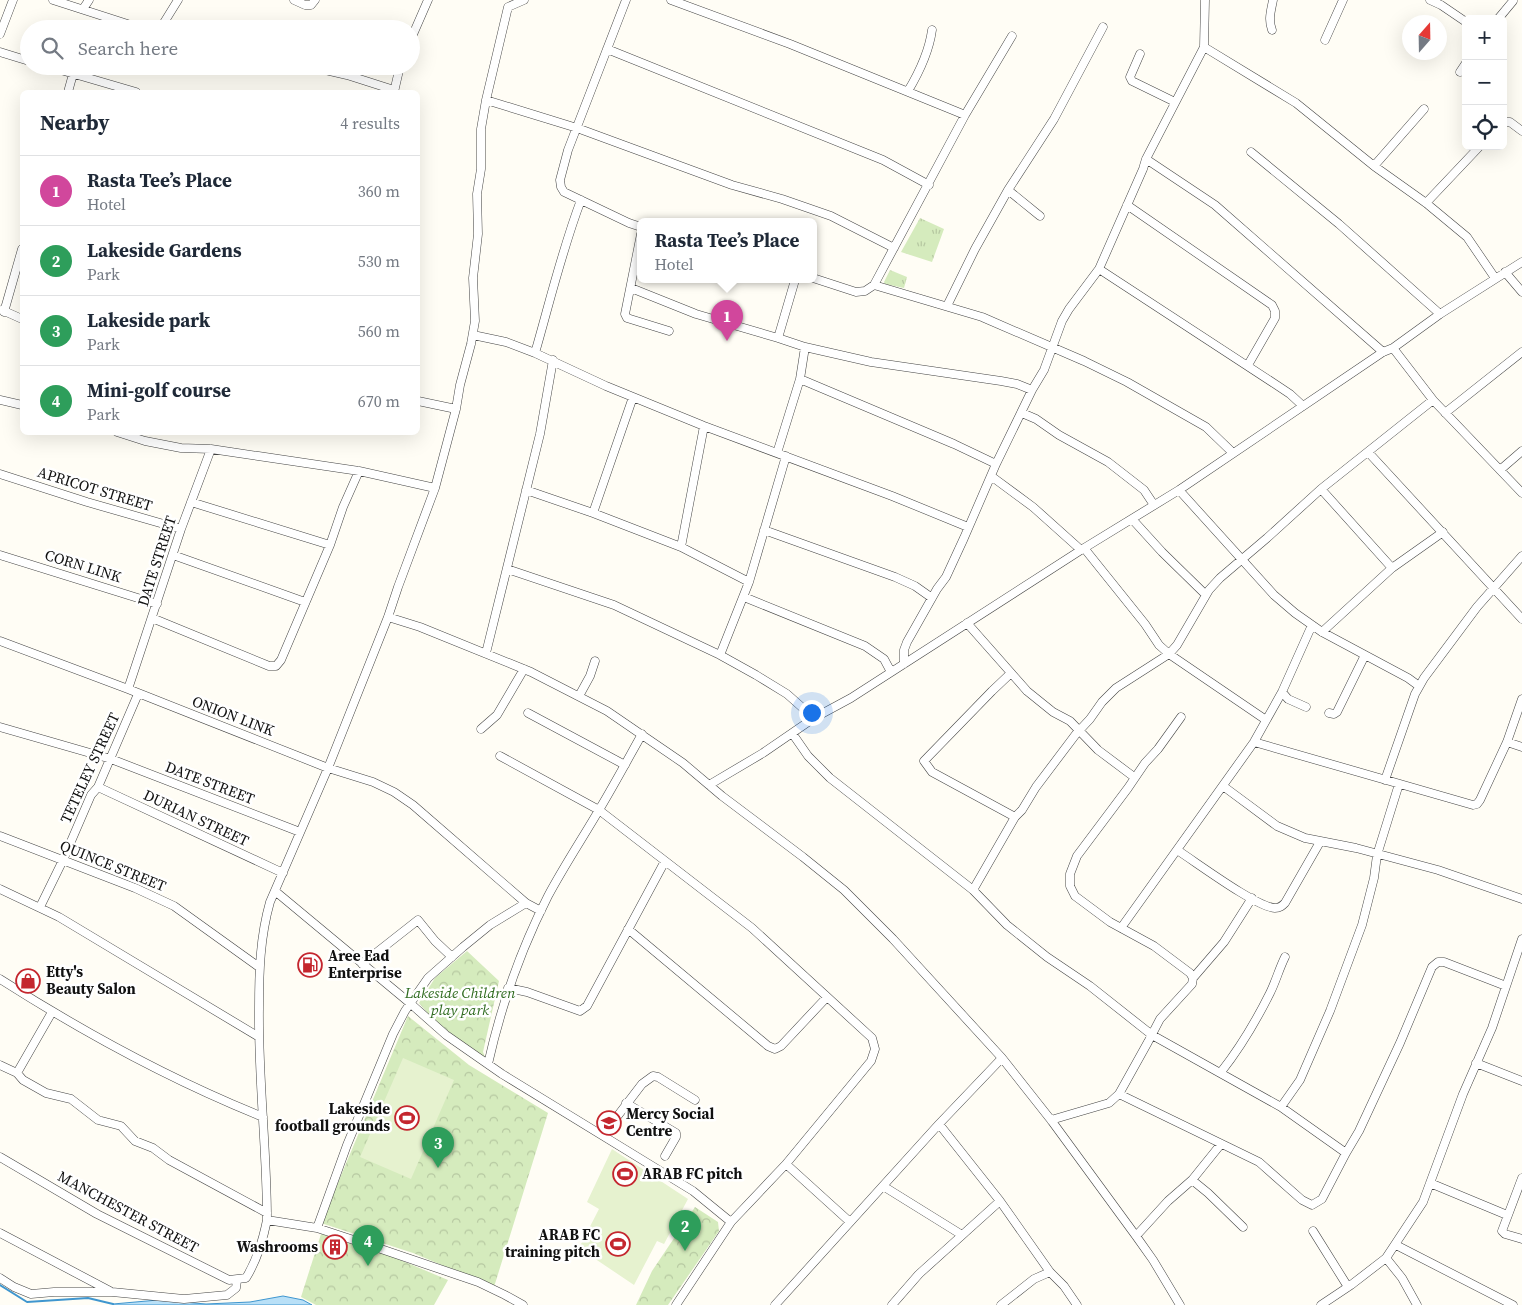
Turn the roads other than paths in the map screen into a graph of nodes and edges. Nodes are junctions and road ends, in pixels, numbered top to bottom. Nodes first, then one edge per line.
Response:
1 (13, 0) edge
2 (53, 0) edge
3 (88, 0) edge
4 (178, 0) edge
5 (294, 0) edge
6 (315, 0) edge
7 (428, 0) edge
8 (524, 0) edge
9 (626, 0) edge
10 (671, 0) edge
11 (1205, 0) edge
12 (1273, 0) edge
13 (1343, 0) edge
14 (1430, 0) edge
15 (1513, 1) edge
16 (83, 10) junction
17 (1501, 15) edge
18 (1462, 19) edge
19 (115, 20) edge
20 (166, 20) edge
21 (419, 20) edge
22 (1103, 28) dead end
23 (932, 30) dead end
24 (1272, 30) dead end
25 (0, 34) edge
26 (1012, 36) dead end
27 (1325, 40) dead end
28 (1204, 47) junction
29 (607, 49) junction
30 (0, 52) edge
31 (1140, 54) dead end
32 (20, 58) edge
33 (1462, 69) edge
34 (1460, 72) dead end
35 (73, 75) edge
36 (76, 75) edge
37 (350, 75) edge
38 (398, 75) edge
39 (69, 90) edge
40 (129, 90) edge
41 (391, 90) edge
42 (394, 90) edge
43 (908, 91) junction
44 (486, 100) junction
45 (1174, 102) junction
46 (1424, 109) dead end
47 (965, 115) junction
48 (1507, 122) edge
49 (577, 128) junction
50 (1522, 131) edge
51 (1476, 150) edge
52 (1251, 152) dead end
53 (1146, 160) junction
54 (1374, 166) junction
55 (929, 185) junction
56 (1008, 190) junction
57 (581, 200) junction
58 (1426, 204) junction
59 (1127, 205) junction
60 (1040, 216) dead end
61 (637, 226) edge
62 (894, 248) junction
63 (20, 254) edge
64 (637, 256) edge
65 (1522, 262) edge
66 (1099, 269) junction
67 (1505, 272) junction
68 (1495, 278) junction
69 (817, 279) edge
70 (794, 283) edge
71 (874, 285) junction
72 (631, 288) junction
73 (1522, 292) edge
74 (947, 306) junction
75 (2, 311) edge
76 (1440, 314) junction
77 (20, 318) edge
78 (669, 332) dead end
79 (473, 335) junction
80 (778, 338) junction
81 (805, 346) junction
82 (1051, 348) junction
83 (1393, 348) junction
84 (535, 352) junction
85 (1383, 352) junction
86 (1522, 352) edge
87 (553, 360) junction
88 (1248, 365) junction
89 (800, 378) junction
90 (1032, 390) junction
91 (633, 397) junction
92 (0, 400) edge
93 (1433, 400) junction
94 (420, 401) edge
95 (20, 405) edge
96 (1303, 406) junction
97 (456, 409) junction
98 (1445, 412) junction
99 (1022, 413) junction
100 (704, 426) junction
101 (126, 435) edge
102 (211, 448) junction
103 (1522, 451) edge
104 (1368, 452) junction
105 (777, 453) junction
106 (1233, 453) junction
107 (786, 456) junction
108 (996, 464) junction
109 (1500, 470) junction
110 (359, 471) junction
111 (0, 474) edge
112 (991, 476) junction
113 (435, 488) junction
114 (1321, 489) junction
115 (526, 490) junction
116 (1179, 490) junction
117 (1522, 493) edge
118 (191, 502) junction
119 (1154, 505) junction
120 (593, 513) junction
121 (1132, 519) junction
122 (968, 528) junction
123 (182, 529) junction
124 (764, 530) junction
125 (1443, 532) junction
126 (330, 545) junction
127 (681, 547) junction
128 (1082, 549) junction
129 (0, 555) edge
130 (173, 555) junction
131 (1522, 556) edge
132 (1242, 558) junction
133 (1392, 568) junction
134 (507, 569) junction
135 (749, 582) junction
136 (1493, 588) junction
137 (1206, 595) junction
138 (744, 597) junction
139 (932, 598) junction
140 (305, 602) junction
141 (157, 604) junction
142 (388, 617) junction
143 (152, 618) junction
144 (1522, 619) edge
145 (967, 623) junction
146 (1312, 626) junction
147 (1322, 632) junction
148 (0, 641) edge
149 (486, 653) junction
150 (1169, 654) junction
151 (720, 655) junction
152 (1365, 655) junction
153 (596, 661) dead end
154 (904, 664) junction
155 (524, 669) junction
156 (891, 672) junction
157 (1011, 672) junction
158 (129, 686) junction
159 (1419, 686) junction
160 (1282, 692) junction
161 (138, 694) junction
162 (578, 696) junction
163 (1522, 699) edge
164 (1306, 707) dead end
165 (528, 713) dead end
166 (1329, 713) dead end
167 (814, 718) junction
168 (1181, 718) dead end
169 (1266, 720) junction
170 (0, 727) edge
171 (481, 729) dead end
172 (1080, 730) junction
173 (792, 732) junction
174 (642, 734) junction
175 (1254, 742) junction
176 (1507, 742) junction
177 (1522, 747) edge
178 (500, 756) dead end
179 (111, 759) junction
180 (624, 765) junction
181 (328, 768) junction
182 (1134, 777) junction
183 (1385, 780) junction
184 (1400, 784) junction
185 (709, 785) junction
186 (1223, 786) junction
187 (98, 787) junction
188 (599, 810) junction
189 (1015, 816) junction
190 (300, 832) junction
191 (0, 836) edge
192 (1320, 842) junction
193 (1177, 850) junction
194 (1377, 855) junction
195 (63, 860) junction
196 (665, 861) junction
197 (283, 873) junction
198 (0, 889) edge
199 (973, 890) junction
200 (275, 891) junction
201 (1252, 898) junction
202 (1522, 899) edge
203 (526, 903) junction
204 (40, 907) junction
205 (541, 911) junction
206 (1121, 928) junction
207 (628, 929) junction
208 (1522, 939) edge
209 (452, 956) junction
210 (1285, 957) dead end
211 (362, 964) junction
212 (259, 967) junction
213 (1194, 978) junction
214 (0, 979) edge
215 (1506, 986) junction
216 (508, 988) junction
217 (827, 997) junction
218 (411, 1004) junction
219 (52, 1012) junction
220 (1152, 1035) junction
221 (259, 1037) junction
222 (1002, 1058) junction
223 (1476, 1063) junction
224 (488, 1064) junction
225 (0, 1066) edge
226 (1221, 1072) junction
227 (17, 1073) junction
228 (1522, 1081) edge
229 (1119, 1094) junction
230 (694, 1100) dead end
231 (626, 1103) junction
232 (1281, 1107) junction
233 (263, 1117) junction
234 (1051, 1120) junction
235 (939, 1124) junction
236 (603, 1135) junction
237 (1221, 1144) junction
238 (1346, 1153) junction
239 (665, 1156) dead end
240 (0, 1157) edge
241 (786, 1164) junction
242 (1522, 1178) edge
243 (1192, 1180) junction
244 (1430, 1183) junction
245 (883, 1186) junction
246 (1000, 1200) junction
247 (1507, 1215) junction
248 (267, 1217) junction
249 (731, 1222) junction
250 (850, 1222) junction
251 (1243, 1227) dead end
252 (317, 1228) junction
253 (1313, 1232) dead end
254 (0, 1233) edge
255 (962, 1234) junction
256 (1136, 1236) junction
257 (1522, 1239) edge
258 (1396, 1245) junction
259 (1386, 1258) junction
260 (1050, 1272) junction
261 (0, 1278) edge
262 (237, 1280) junction
263 (1348, 1287) junction
264 (112, 1292) junction
265 (523, 1305) edge
266 (676, 1305) edge
267 (775, 1305) edge
268 (892, 1305) edge
269 (1001, 1305) edge
270 (1077, 1305) edge
271 (1180, 1305) edge
272 (1321, 1305) edge
273 (1417, 1305) edge
274 (1513, 1305) edge

1 - 25 street
2 - 16 street
3 - 16 street
4 - 20 street
5 - 6 street
7 - 21 street
8 - 44 street
9 - 29 street
10 - 43 street
11 - 28 street
12 - 24 street
13 - 27 street
14 - 18 street
15 - 17 street
16 - 19 street
22 - 56 street
23 - 43 street
26 - 47 street
28 - 45 street
28 - 54 street
29 - 49 street
29 - 55 street
30 - 32 street
31 - 45 street
33 - 34 street
35 - 39 street
36 - 40 street
37 - 41 street
38 - 42 street
43 - 47 street
44 - 49 street
44 - 79 street
45 - 53 street
46 - 54 street
47 - 55 street
48 - 50 street
49 - 57 street
49 - 62 street
51 - 58 street
52 - 76 street
53 - 59 street
53 - 85 street
54 - 58 street
55 - 62 street
56 - 60 street
56 - 74 street
57 - 61 street
57 - 84 street
58 - 68 street
59 - 66 street
59 - 88 street
62 - 71 street
63 - 75 street
64 - 72 street
65 - 67 street
66 - 82 street
66 - 88 street
67 - 68 street
67 - 73 street
68 - 76 street
69 - 71 street
70 - 80 street
71 - 74 street
72 - 78 street
72 - 80 street
74 - 82 street
75 - 77 street
76 - 83 street
79 - 84 street
79 - 97 street
80 - 81 street
81 - 89 street
81 - 90 street
82 - 90 street
82 - 106 street
83 - 85 street
83 - 93 street
84 - 87 street
85 - 96 street
86 - 98 street
87 - 91 street
87 - 115 street
88 - 96 street
89 - 105 street
89 - 108 street
90 - 99 street
91 - 100 street
91 - 120 street
92 - 95 street
93 - 98 street
93 - 104 street
94 - 97 street
96 - 106 street
97 - 113 street
98 - 109 street
99 - 108 street
99 - 119 street
100 - 105 street
100 - 127 street
101 - 102 street
102 - 110 street
102 - 118 street, DATE STREET
103 - 109 street
104 - 114 street
104 - 125 street
105 - 107 street
106 - 116 street
107 - 122 street
107 - 124 street
108 - 112 street
109 - 117 street
110 - 113 street
110 - 126 street
111 - 123 street, APRICOT STREET
112 - 122 street
112 - 128 street
113 - 142 street
114 - 132 street
114 - 133 street
115 - 120 street
115 - 134 street
116 - 119 street
116 - 132 street
118 - 123 street, DATE STREET
118 - 126 street
119 - 121 street
120 - 127 street
121 - 128 street
121 - 137 street
122 - 139 street
123 - 130 street, DATE STREET
124 - 135 street
124 - 139 street
125 - 133 street
125 - 136 street
126 - 140 street
127 - 135 street
128 - 145 street
128 - 150 street
129 - 141 street, CORN LINK
130 - 140 street
130 - 141 street, DATE STREET
131 - 136 street
132 - 137 street
132 - 146 street
133 - 147 street
134 - 149 street
134 - 151 street
135 - 138 street
136 - 144 street
136 - 159 street
137 - 150 street
138 - 151 street
138 - 156 street
139 - 154 street
140 - 143 street
141 - 143 street, DATE STREET
142 - 149 street
142 - 181 street
143 - 158 street, DATE STREET
145 - 154 street
145 - 157 street
146 - 147 street
146 - 160 street
147 - 152 street
148 - 158 street, ONION LINK
149 - 155 street
150 - 169 street
150 - 172 street
151 - 167 street
152 - 159 street
152 - 166 street
153 - 162 street
154 - 156 street
155 - 162 street
155 - 171 street
156 - 167 street
157 - 172 street
157 - 189 street
158 - 161 street, ONION LINK
159 - 183 street
160 - 164 street
160 - 169 street
161 - 179 street, TETELEY STREET
161 - 181 street, ONION LINK
162 - 174 street
163 - 176 street
165 - 180 street
167 - 173 street
168 - 182 street
169 - 175 street
170 - 179 street, DATE STREET
172 - 182 street
172 - 189 street
173 - 185 street
173 - 199 street
174 - 180 street
174 - 185 street
175 - 183 street
175 - 186 street
176 - 177 street
176 - 184 street
178 - 188 street
179 - 187 street, TETELEY STREET
179 - 190 street, DATE STREET
180 - 188 street
181 - 190 street
181 - 203 street, ONION LINK
182 - 206 street
183 - 184 street
184 - 194 street
185 - 222 street
186 - 192 street
186 - 193 street
187 - 195 street, TETELEY STREET
187 - 197 street, DURIAN STREET
188 - 196 street
188 - 205 street
189 - 199 street
190 - 197 street
191 - 195 street, QUINCE STREET
192 - 194 street
192 - 201 street
193 - 201 street
193 - 206 street
194 - 202 street
194 - 232 street
195 - 204 street, TETELEY STREET
195 - 212 street, QUINCE STREET
196 - 207 street
196 - 217 street
197 - 200 street
198 - 204 street
199 - 220 street
200 - 211 street
200 - 212 street
201 - 213 street
203 - 205 street, ONION LINK
203 - 209 street
204 - 221 street
205 - 216 street
206 - 213 street
207 - 216 street
207 - 217 street
208 - 215 street
209 - 211 street
209 - 218 street
210 - 226 street
211 - 218 street
212 - 221 street
213 - 220 street
214 - 219 street
215 - 223 street
215 - 238 street
216 - 224 street
217 - 241 street
218 - 224 street
218 - 252 street
219 - 227 street
219 - 233 street
220 - 226 street
220 - 229 street
221 - 233 street
222 - 234 street
222 - 235 street
223 - 228 street
223 - 244 street
224 - 236 street
225 - 227 street
226 - 232 street
227 - 248 street
229 - 234 street
229 - 237 street
230 - 231 street
231 - 236 street
231 - 239 street
232 - 238 street
233 - 248 street
234 - 256 street
235 - 245 street
235 - 246 street
236 - 249 street
237 - 238 street
237 - 243 street
240 - 262 street, MANCHESTER STREET
241 - 249 street
241 - 250 street
242 - 247 street
243 - 251 street
243 - 256 street
244 - 247 street
244 - 258 street
245 - 250 street
245 - 255 street
246 - 255 street
246 - 260 street
247 - 257 street
248 - 252 street
248 - 262 street
249 - 266 street
250 - 267 street
252 - 265 street
253 - 263 street
254 - 264 street
255 - 268 street
256 - 271 street
258 - 259 street
258 - 274 street
259 - 263 street
259 - 273 street
260 - 269 street
260 - 270 street
261 - 264 street
262 - 264 street
263 - 272 street

